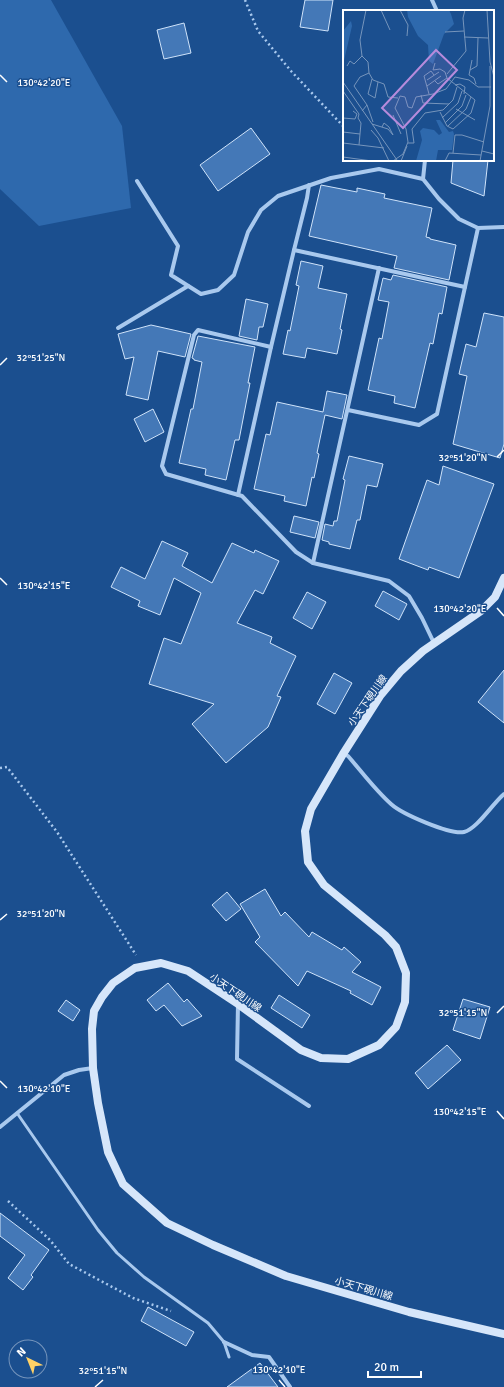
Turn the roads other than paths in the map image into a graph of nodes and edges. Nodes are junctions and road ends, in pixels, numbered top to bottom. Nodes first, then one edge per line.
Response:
1 (432, 0) edge
2 (437, 10) edge
3 (425, 161) edge
4 (423, 179) junction
5 (137, 181) dead end
6 (309, 185) junction
7 (504, 227) edge
8 (478, 228) junction
9 (294, 250) junction
10 (379, 268) junction
11 (188, 286) junction
12 (465, 287) junction
13 (118, 328) dead end
14 (271, 347) junction
15 (348, 410) junction
16 (238, 495) junction
17 (313, 563) junction
18 (504, 578) edge
19 (434, 643) junction
20 (343, 754) junction
21 (504, 794) edge
22 (238, 1004) junction
23 (93, 1068) junction
24 (309, 1106) dead end
25 (17, 1113) junction
26 (0, 1127) edge
27 (504, 1334) edge
28 (224, 1342) junction
29 (229, 1357) dead end
30 (290, 1387) edge

1 - 2 street
3 - 4 street
4 - 6 street
4 - 8 street
5 - 11 street
6 - 9 street
6 - 11 street
7 - 8 street
8 - 12 street
9 - 10 street
9 - 14 street
10 - 12 street
10 - 15 street
11 - 13 street
12 - 15 street
14 - 16 street
14 - 16 street
15 - 17 street
16 - 17 street
17 - 19 street
18 - 19 main road, 小天下硯川線
19 - 20 main road, 小天下硯川線
20 - 21 street
20 - 22 main road, 小天下硯川線
22 - 23 main road, 小天下硯川線
22 - 24 street
23 - 25 street
23 - 27 main road, 小天下硯川線
25 - 26 street
25 - 28 lane
28 - 29 lane
28 - 30 street

